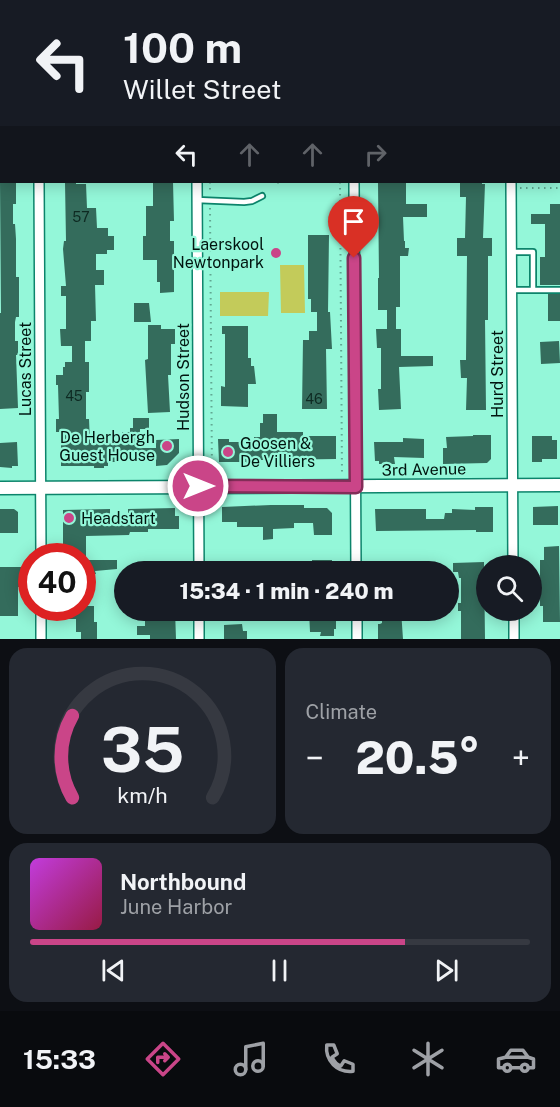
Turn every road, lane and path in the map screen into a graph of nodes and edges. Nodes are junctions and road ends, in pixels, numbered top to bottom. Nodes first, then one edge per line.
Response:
1 (39, 183) edge
2 (197, 183) edge
3 (210, 183) edge
4 (340, 183) edge
5 (354, 183) edge
6 (511, 183) edge
7 (526, 188) dead end
8 (560, 188) edge
9 (262, 196) dead end
10 (197, 200) junction
11 (210, 201) junction
12 (512, 252) junction
13 (512, 290) junction
14 (533, 290) junction
15 (560, 290) edge
16 (342, 475) dead end
17 (513, 484) junction
18 (560, 485) edge
19 (198, 486) junction
20 (212, 486) junction
21 (356, 487) junction
22 (0, 488) edge
23 (40, 488) junction
24 (41, 543) edge
25 (513, 555) edge
26 (199, 561) edge
27 (356, 561) edge
28 (41, 621) edge
29 (199, 621) edge
30 (357, 621) edge
31 (514, 621) edge
32 (41, 639) edge
33 (199, 639) edge
34 (357, 639) edge
35 (514, 639) edge

1 - 23 street, Lucas Street
2 - 10 street, Hudson Street
3 - 11 path
4 - 16 path
5 - 21 street
6 - 12 street, Hurd Street
7 - 8 path
9 - 11 lane
10 - 11 lane
10 - 19 street, Hudson Street
11 - 20 path
12 - 13 street, Hurd Street
12 - 14 lane
13 - 14 lane
13 - 17 street, Hurd Street
14 - 15 lane
17 - 18 street, 3rd Avenue
17 - 21 street, 3rd Avenue
17 - 25 street, Hurd Street
19 - 20 street, 3rd Avenue
19 - 23 street, 3rd Avenue
19 - 26 street, Hudson Street
20 - 21 street, 3rd Avenue
21 - 27 street
22 - 23 street, 3rd Avenue
23 - 24 street, Lucas Street
28 - 32 street
29 - 33 street
30 - 34 street
31 - 35 street

